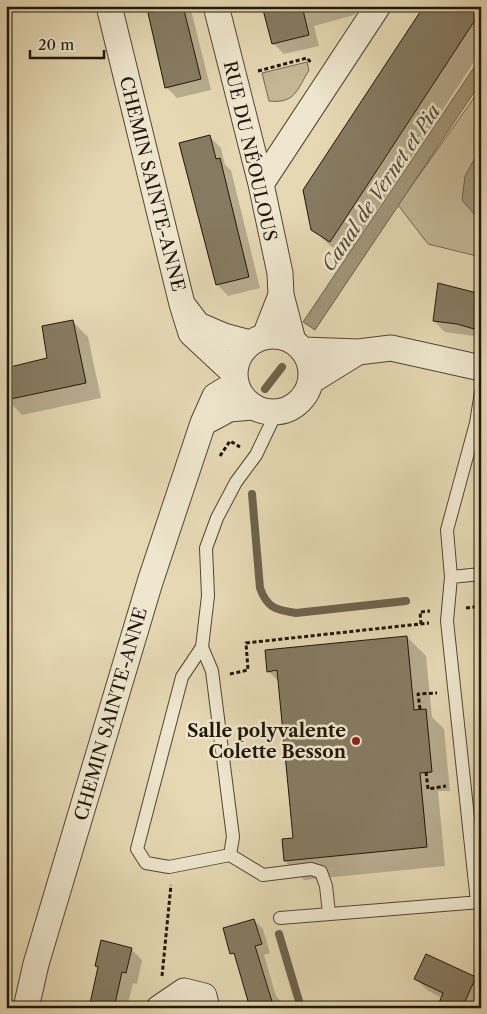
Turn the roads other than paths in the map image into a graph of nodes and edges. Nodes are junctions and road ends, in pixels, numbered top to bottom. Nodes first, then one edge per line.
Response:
1 (109, 6) edge
2 (216, 6) edge
3 (378, 6) edge
4 (246, 128) junction
5 (285, 149) junction
6 (261, 184) junction
7 (281, 295) junction
8 (182, 304) junction
9 (257, 340) junction
10 (299, 346) junction
11 (358, 352) junction
12 (481, 368) edge
13 (235, 378) junction
14 (311, 381) junction
15 (481, 392) edge
16 (252, 407) junction
17 (276, 413) junction
18 (203, 423) junction
19 (478, 423) edge
20 (481, 574) edge
21 (451, 577) junction
22 (202, 647) junction
23 (230, 855) junction
24 (479, 902) edge
25 (329, 913) junction
26 (280, 918) dead end
27 (26, 1008) edge
28 (159, 1008) edge
29 (207, 1008) edge

1 - 8 street, CHEMIN SAINTE-ANNE
2 - 4 street, RUE DU NÉOULOUS
3 - 5 street
4 - 5 street
4 - 6 street, RUE DU NÉOULOUS
5 - 6 street
6 - 7 street, RUE DU NÉOULOUS
7 - 9 street, RUE DU NÉOULOUS
7 - 10 street, RUE DU NÉOULOUS
8 - 9 street, CHEMIN SAINTE-ANNE
8 - 13 street, CHEMIN SAINTE-ANNE
9 - 10 street
9 - 13 street
10 - 11 street
10 - 14 street
11 - 12 street
11 - 14 street
13 - 16 street
13 - 18 street, CHEMIN SAINTE-ANNE
14 - 17 street
15 - 19 lane
16 - 17 street
16 - 18 street
17 - 22 lane
18 - 27 street, CHEMIN SAINTE-ANNE
19 - 21 lane
20 - 21 lane
21 - 24 lane
22 - 23 lane
22 - 23 lane
23 - 25 lane
24 - 25 lane
25 - 26 lane
28 - 29 street

